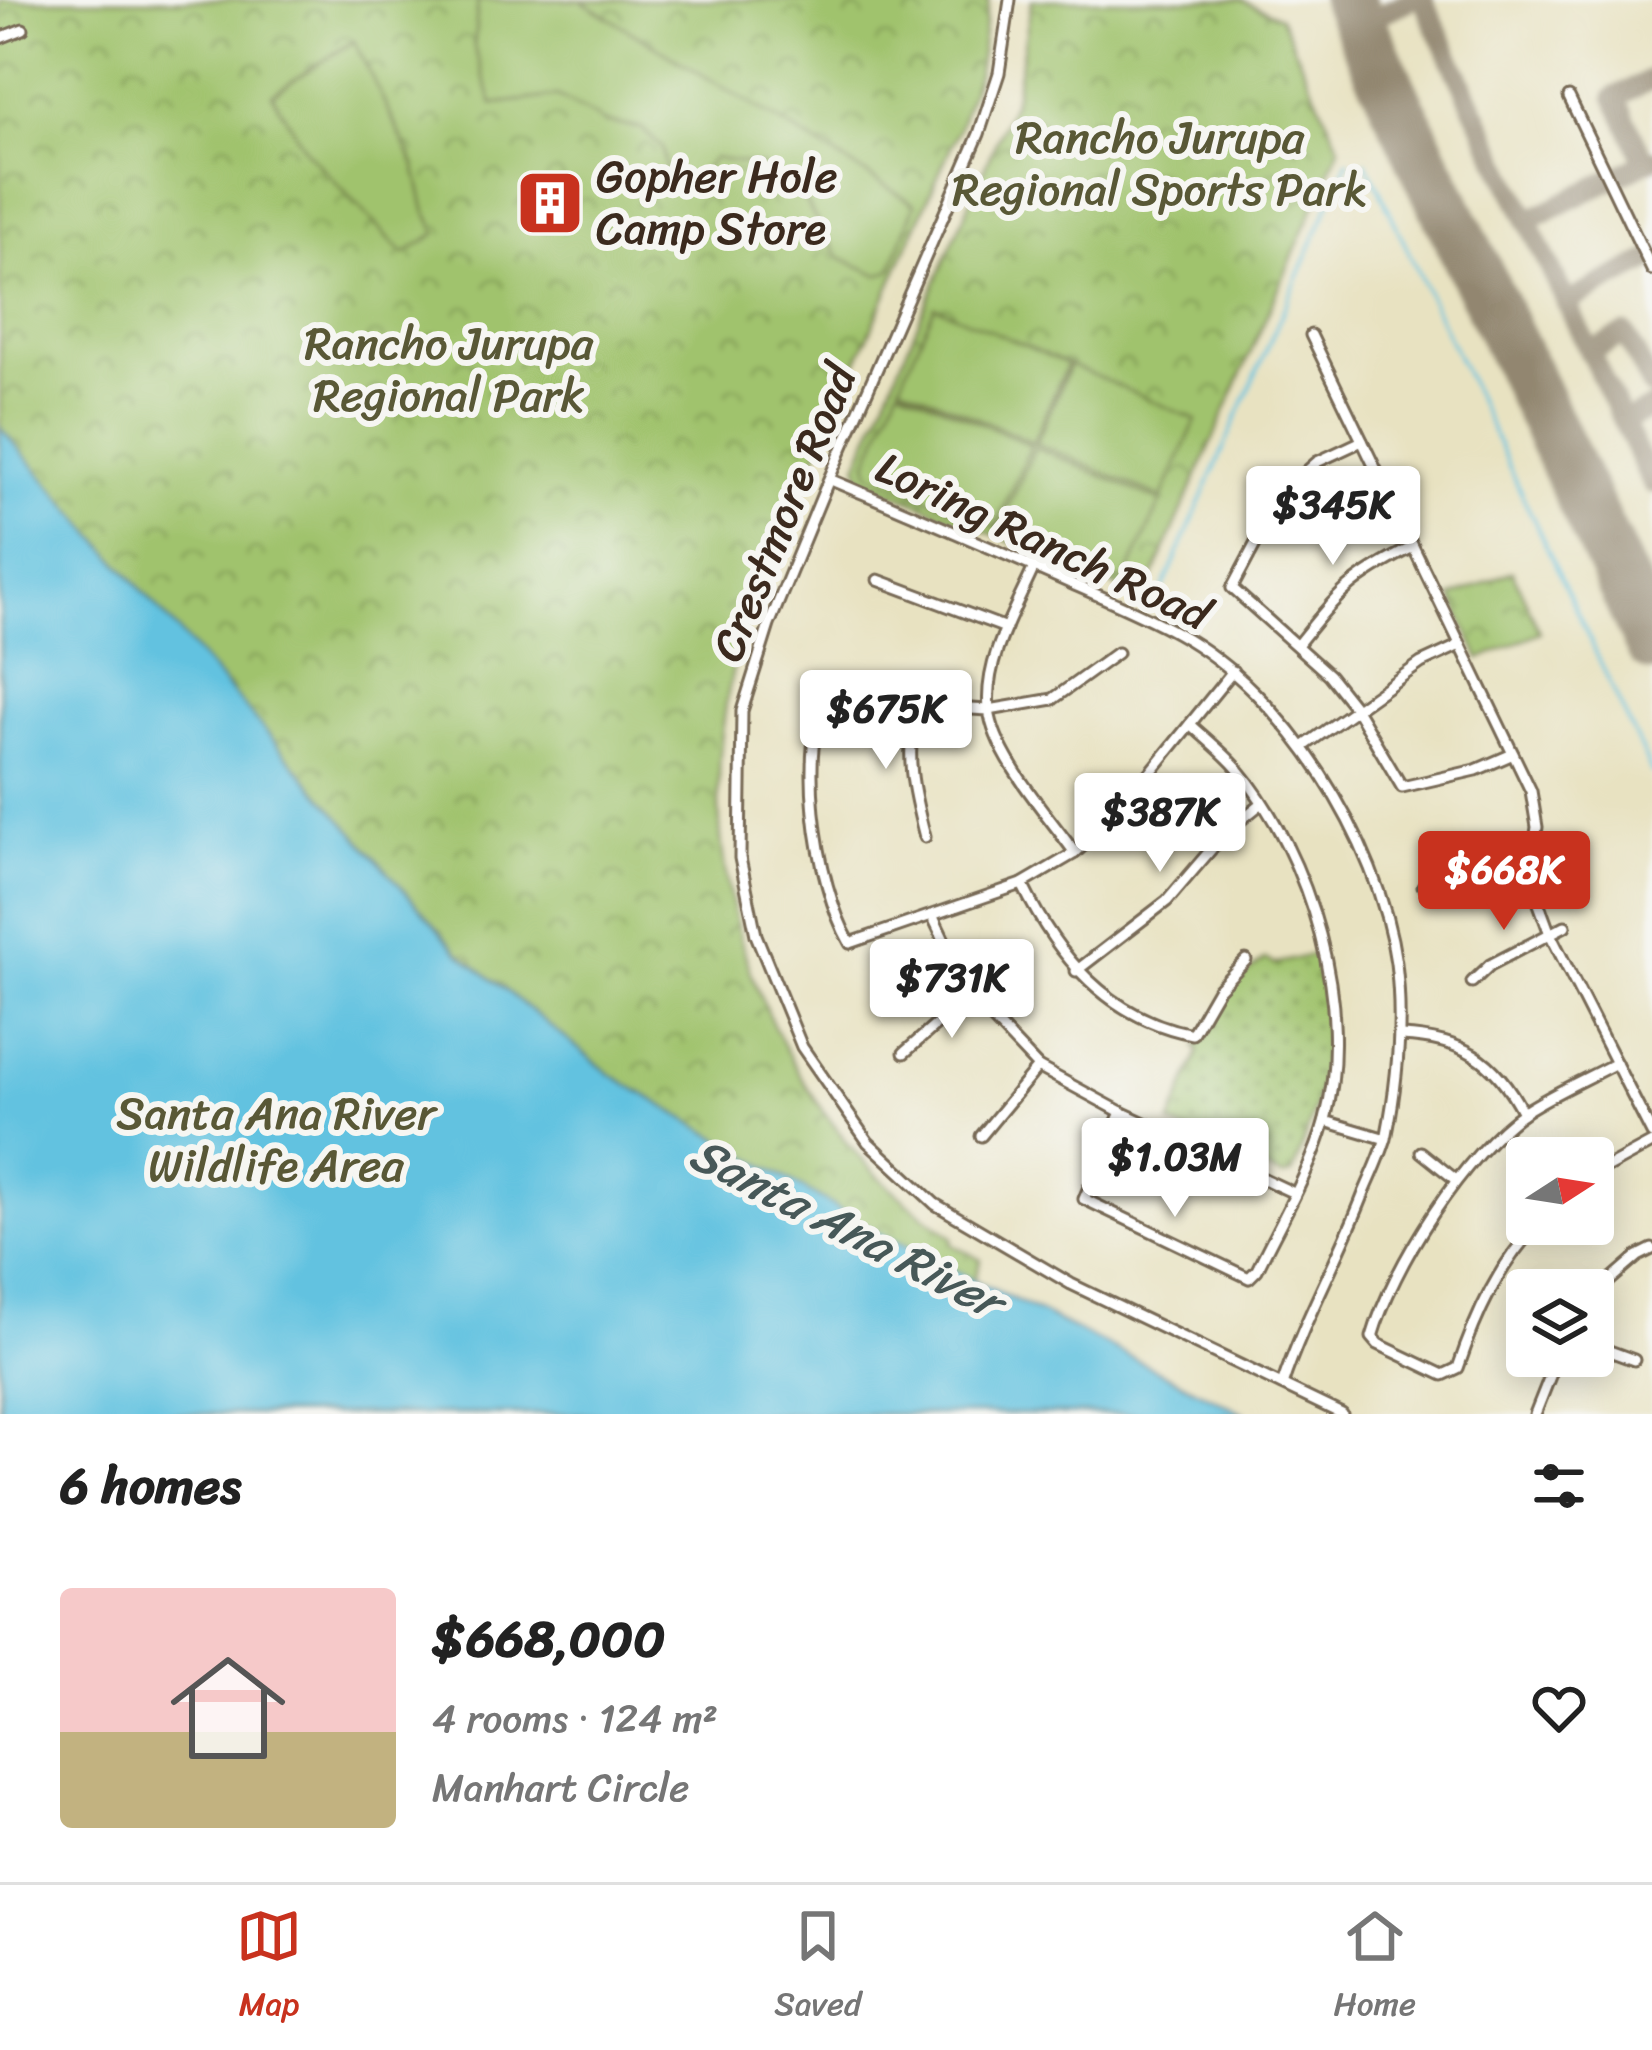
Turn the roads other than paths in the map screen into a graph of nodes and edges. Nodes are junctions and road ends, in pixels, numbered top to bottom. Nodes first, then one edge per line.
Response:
1 (1010, 0) edge
2 (23, 29) dead end
3 (0, 38) edge
4 (1569, 97) dead end
5 (1650, 266) edge
6 (1311, 335) dead end
7 (1362, 441) junction
8 (829, 479) junction
9 (1413, 547) junction
10 (1034, 567) junction
11 (878, 580) dead end
12 (1006, 628) junction
13 (1298, 644) junction
14 (1460, 645) junction
15 (1118, 653) dead end
16 (1233, 671) junction
17 (917, 706) junction
18 (1356, 709) junction
19 (989, 710) junction
20 (1190, 724) junction
21 (1304, 746) junction
22 (1513, 754) junction
23 (1262, 803) junction
24 (925, 837) dead end
25 (1075, 853) junction
26 (1534, 856) junction
27 (1022, 884) junction
28 (1423, 886) dead end
29 (933, 917) junction
30 (1565, 926) dead end
31 (1550, 934) junction
32 (1246, 960) dead end
33 (1076, 971) junction
34 (1472, 982) dead end
35 (970, 995) junction
36 (1400, 1036) junction
37 (904, 1053) dead end
38 (1616, 1063) junction
39 (1038, 1067) junction
40 (1121, 1112) junction
41 (1523, 1113) junction
42 (1325, 1121) junction
43 (981, 1136) dead end
44 (1386, 1138) junction
45 (1652, 1139) edge
46 (1421, 1152) dead end
47 (1614, 1162) edge
48 (1456, 1180) junction
49 (1294, 1193) junction
50 (1517, 1245) edge
51 (1652, 1249) edge
52 (1614, 1277) edge
53 (1614, 1353) edge
54 (1634, 1360) dead end
55 (1550, 1377) edge
56 (1282, 1385) junction
57 (1342, 1414) edge
58 (1535, 1414) edge

1 - 8 street, Crestmore Road
2 - 3 street
4 - 5 street
6 - 7 street
7 - 9 street
7 - 13 street
8 - 10 street, Loring Ranch Road
8 - 56 street, Crestmore Road
9 - 13 street
9 - 14 street
10 - 12 street
10 - 16 street, Loring Ranch Road
11 - 12 street
12 - 19 street
13 - 18 street
14 - 18 street
14 - 22 street
15 - 19 street
16 - 20 street
16 - 21 street, Loring Ranch Road
17 - 19 street
17 - 24 street
17 - 29 street
18 - 21 street
18 - 22 street
19 - 25 street
20 - 23 street
20 - 25 street
21 - 36 street, Loring Ranch Road
22 - 26 street
23 - 33 street
23 - 42 street
25 - 27 street
26 - 28 street
26 - 31 street
27 - 29 street
27 - 33 street
29 - 35 street
30 - 31 street
31 - 34 street
31 - 38 street
32 - 33 street
35 - 37 street
35 - 39 street
36 - 41 street
36 - 44 street, Loring Ranch Road
38 - 41 street
38 - 45 street
39 - 40 street
39 - 43 street
40 - 49 street
40 - 49 street
41 - 48 street
42 - 44 street
42 - 49 street
44 - 56 street, Loring Ranch Road
45 - 47 street
46 - 48 street
48 - 50 street
51 - 52 street
53 - 54 street
55 - 58 street
56 - 57 street, Crestmore Road

